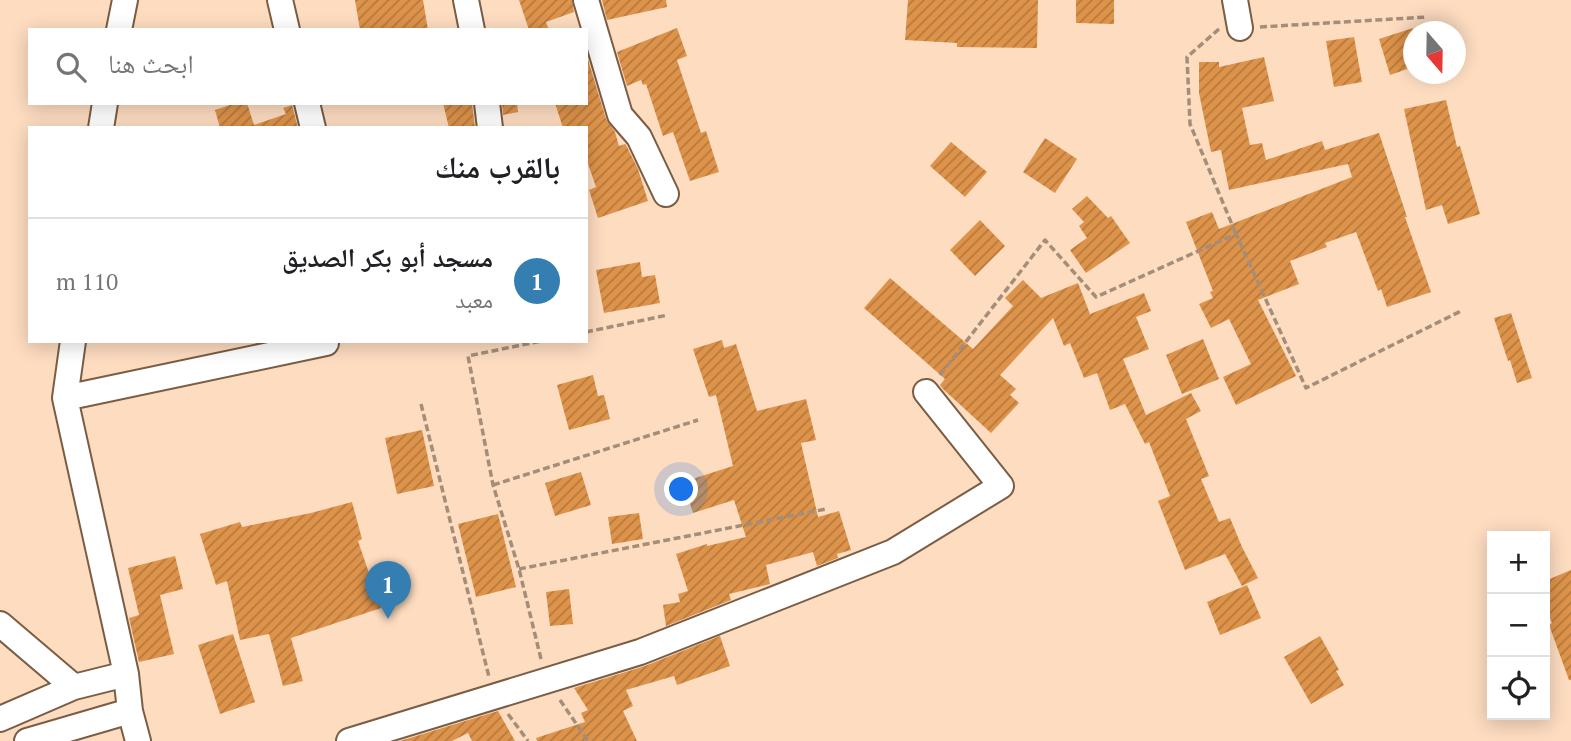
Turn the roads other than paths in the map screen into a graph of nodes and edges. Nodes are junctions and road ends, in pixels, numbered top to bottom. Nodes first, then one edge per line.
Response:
1 (125, 0) edge
2 (280, 0) edge
3 (466, 0) edge
4 (586, 0) edge
5 (1235, 0) edge
6 (119, 28) edge
7 (287, 28) edge
8 (472, 28) edge
9 (1240, 28) road end
10 (105, 105) edge
11 (307, 105) edge
12 (487, 105) edge
13 (101, 126) edge
14 (313, 126) edge
15 (490, 126) edge
16 (666, 194) dead end
17 (73, 343) edge
18 (326, 343) edge
19 (926, 392) road end
20 (65, 398) junction
21 (0, 624) edge
22 (126, 674) junction
23 (74, 687) junction
24 (131, 711) junction
25 (0, 719) edge
26 (379, 737) edge
27 (27, 741) edge
28 (138, 741) edge
29 (349, 741) edge

1 - 6 street
2 - 7 street
3 - 8 street
4 - 16 street
5 - 9 street
10 - 13 street
11 - 14 street
12 - 15 street
17 - 20 street
18 - 20 street
19 - 26 street
20 - 22 street
21 - 23 street
22 - 23 street
22 - 24 street
23 - 25 street
24 - 27 street
24 - 28 street
26 - 29 street

